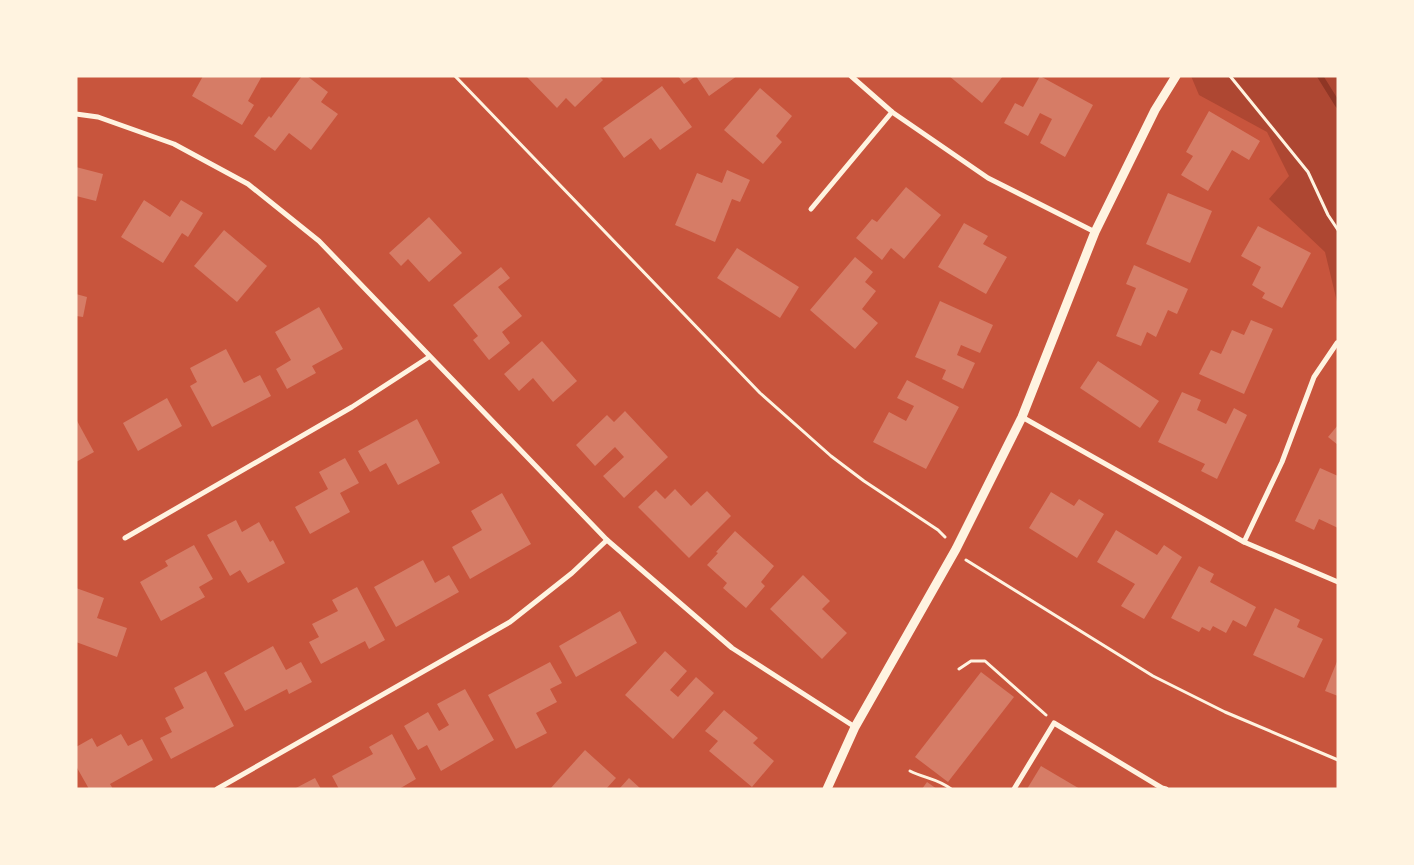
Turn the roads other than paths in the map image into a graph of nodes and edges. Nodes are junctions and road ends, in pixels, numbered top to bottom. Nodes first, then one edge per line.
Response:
1 (851, 76) edge
2 (1176, 76) edge
3 (892, 112) junction
4 (76, 114) edge
5 (811, 209) dead end
6 (1095, 232) junction
7 (1337, 343) edge
8 (430, 357) junction
9 (1022, 417) junction
10 (125, 538) dead end
11 (607, 540) junction
12 (1244, 542) junction
13 (1338, 582) edge
14 (855, 726) junction
15 (216, 789) edge
16 (827, 789) edge
17 (1014, 789) edge
18 (1166, 789) edge

1 - 3 street
2 - 6 street
3 - 5 street
3 - 6 street
4 - 8 street
6 - 9 street
7 - 12 street
8 - 10 street
8 - 11 street
9 - 12 street
9 - 14 street
11 - 14 street
11 - 15 street
12 - 13 street
14 - 16 street
17 - 18 street

